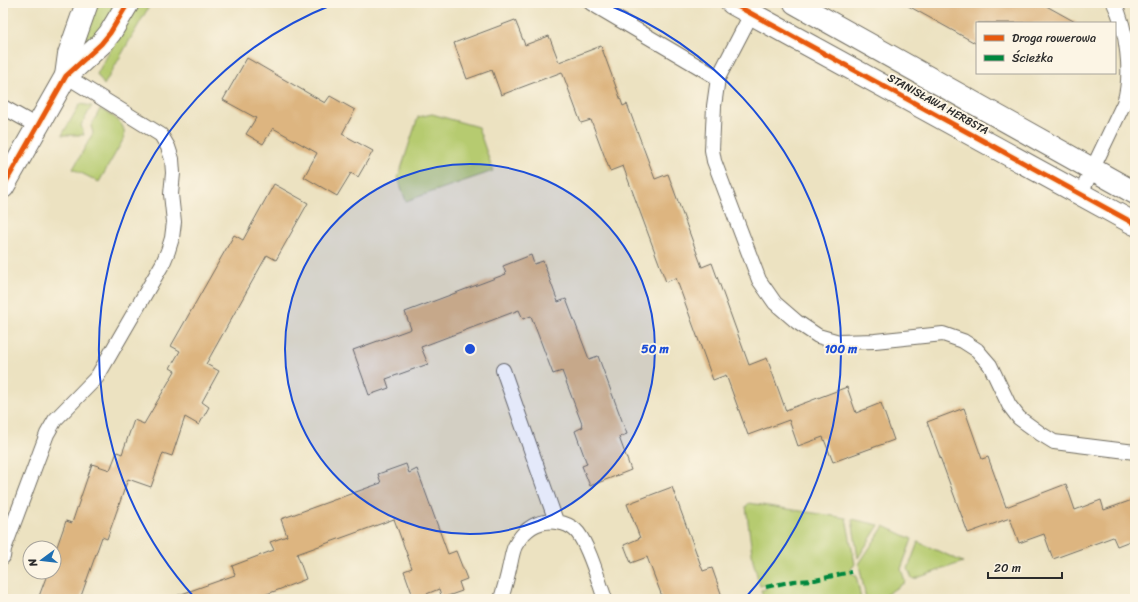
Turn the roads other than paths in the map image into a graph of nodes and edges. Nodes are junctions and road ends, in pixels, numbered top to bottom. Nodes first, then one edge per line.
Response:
1 (87, 3) edge
2 (128, 3) edge
3 (591, 3) edge
4 (732, 3) edge
5 (795, 3) edge
6 (1114, 3) edge
7 (754, 8) edge
8 (66, 76) junction
9 (718, 78) junction
10 (1130, 106) edge
11 (3, 107) edge
12 (37, 126) junction
13 (1093, 170) junction
14 (3, 187) edge
15 (1135, 193) edge
16 (1081, 194) junction
17 (1135, 224) edge
18 (502, 370) dead end
19 (1135, 452) edge
20 (556, 521) junction
21 (3, 556) edge
22 (501, 599) edge
23 (605, 599) edge

1 - 8 street
2 - 8 street
3 - 9 lane
4 - 7 street, STANISŁAWA HERBSTA
5 - 13 street, STANISŁAWA HERBSTA
6 - 10 lane
7 - 9 lane
7 - 16 street, STANISŁAWA HERBSTA
8 - 12 street
8 - 21 lane
9 - 19 lane
10 - 13 lane
11 - 12 lane
12 - 14 street
13 - 15 street, STANISŁAWA HERBSTA
13 - 16 lane
16 - 17 street, STANISŁAWA HERBSTA
18 - 20 lane
20 - 22 lane
20 - 23 lane

